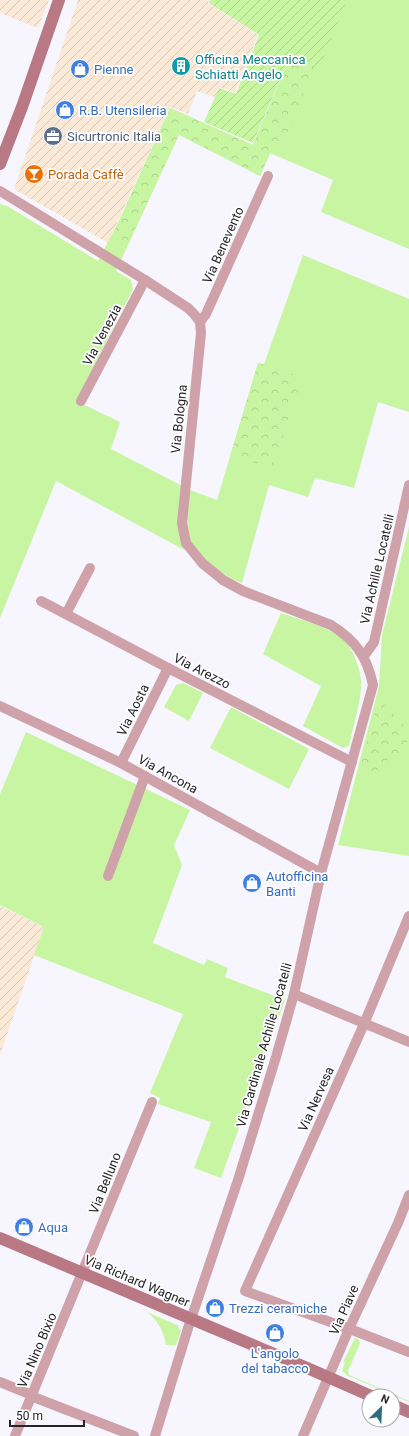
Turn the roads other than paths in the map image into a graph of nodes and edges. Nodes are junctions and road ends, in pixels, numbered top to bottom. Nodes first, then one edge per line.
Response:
1 (58, 0) edge
2 (0, 164) edge
3 (268, 176) dead end
4 (0, 191) edge
5 (145, 280) junction
6 (200, 322) junction
7 (81, 402) dead end
8 (409, 485) edge
9 (90, 568) dead end
10 (41, 601) dead end
11 (66, 614) junction
12 (364, 656) junction
13 (168, 668) junction
14 (0, 706) edge
15 (352, 762) junction
16 (121, 763) junction
17 (145, 776) junction
18 (321, 873) junction
19 (108, 876) dead end
20 (409, 916) edge
21 (294, 994) junction
22 (364, 1024) junction
23 (409, 1042) edge
24 (152, 1102) dead end
25 (409, 1195) edge
26 (0, 1238) edge
27 (82, 1273) junction
28 (192, 1319) junction
29 (349, 1329) junction
30 (409, 1352) edge
31 (328, 1377) junction
32 (0, 1382) edge
33 (361, 1392) edge
34 (32, 1395) junction
35 (15, 1436) edge
36 (134, 1436) edge
37 (155, 1436) edge
38 (303, 1436) edge

1 - 2 street
3 - 6 street, Via Benevento
4 - 5 street
5 - 6 street
5 - 7 street, Via Venezia
6 - 12 street, Via Bologna
8 - 12 street, Via Achille Locatelli
9 - 11 street
10 - 11 street, Via Arezzo
11 - 13 street, Via Arezzo
12 - 15 street, Via Cardinale Achille Locatelli
13 - 15 street, Via Arezzo
13 - 16 street, Via Aosta
14 - 16 street, Via Ancona
15 - 18 street, Via Cardinale Achille Locatelli
16 - 17 street, Via Ancona
17 - 18 street, Via Ancona
17 - 19 street
18 - 21 street, Via Cardinale Achille Locatelli
20 - 22 street, Via Nervesa
21 - 22 street
21 - 28 street, Via Cardinale Achille Locatelli
22 - 23 street
22 - 29 street, Via Nervesa
24 - 27 street, Via Belluno
25 - 29 street, Via Piave
26 - 27 street, Via Richard Wagner
27 - 28 street, Via Richard Wagner
27 - 34 street, Via Nino Bixio
28 - 31 street, Via Richard Wagner
28 - 37 street, Via Cardinale Achille Locatelli
29 - 30 street
29 - 31 street, Via Piave
31 - 33 street, Via Richard Wagner
31 - 38 street, Via Piave
32 - 34 street
34 - 35 street, Via Nino Bixio
34 - 36 street

